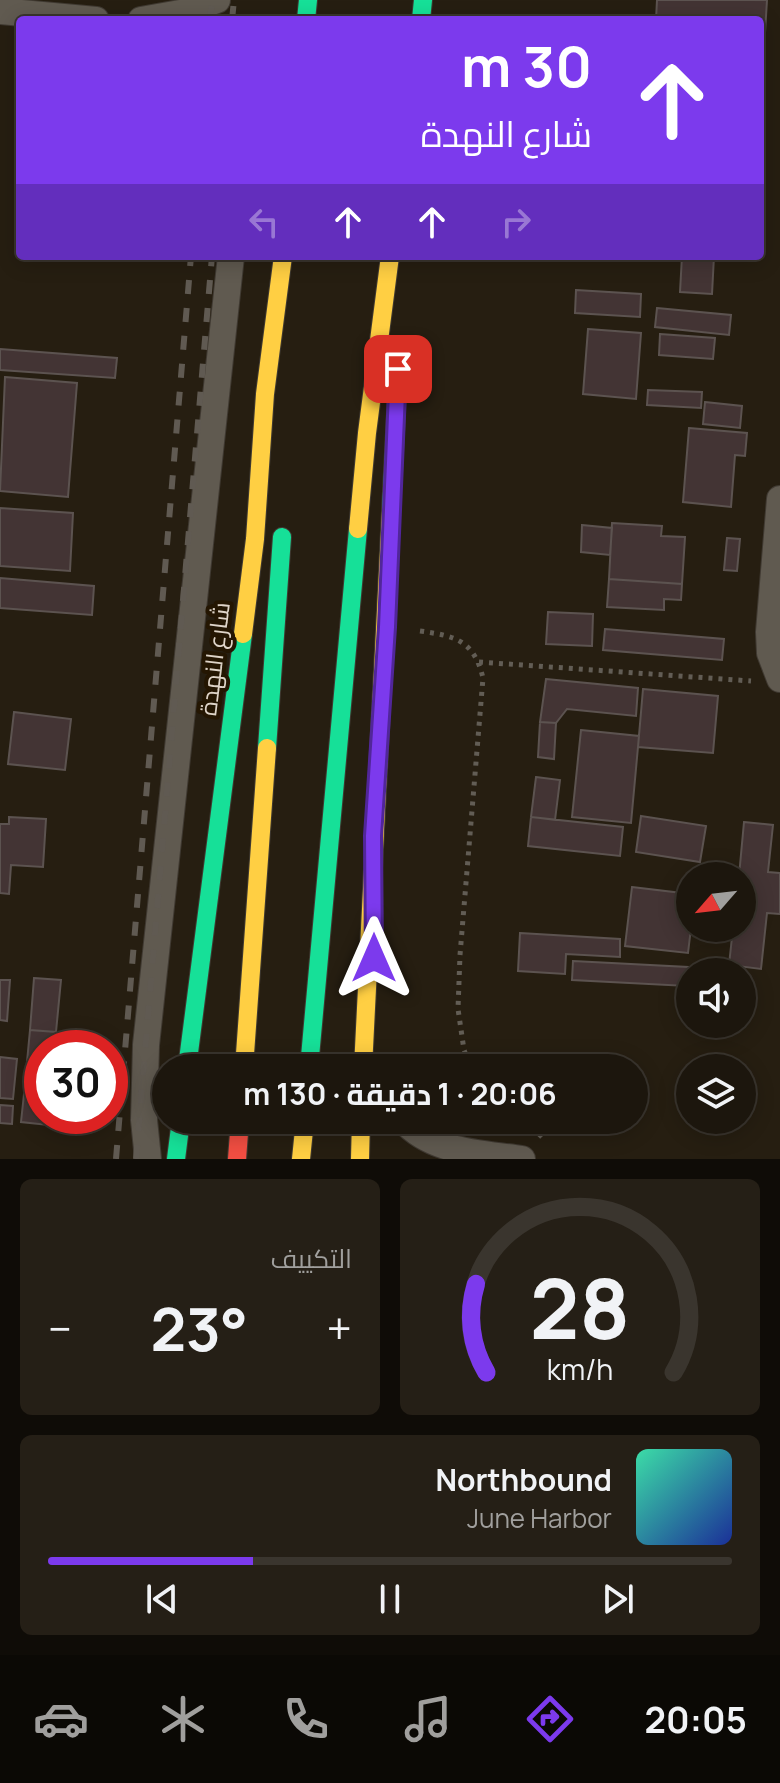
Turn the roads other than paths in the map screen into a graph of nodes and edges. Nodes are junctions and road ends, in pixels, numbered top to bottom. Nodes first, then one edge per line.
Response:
1 (217, 0) edge
2 (0, 11) edge
3 (53, 16) edge
4 (164, 16) edge
5 (231, 260) edge
6 (282, 260) edge
7 (297, 260) edge
8 (389, 260) edge
9 (402, 260) edge
10 (296, 294) dead end
11 (399, 328) dead end
12 (398, 355) dead end
13 (780, 499) edge
14 (283, 519) dead end
15 (772, 680) edge
16 (373, 836) junction
17 (189, 1054) edge
18 (245, 1054) edge
19 (310, 1054) edge
20 (364, 1054) edge
21 (375, 1054) edge
22 (179, 1134) edge
23 (239, 1134) edge
24 (304, 1134) edge
25 (361, 1134) edge
26 (421, 1134) edge
27 (148, 1159) edge
28 (176, 1159) edge
29 (237, 1159) edge
30 (301, 1159) edge
31 (360, 1159) edge
32 (520, 1159) edge

1 - 4 street
2 - 3 street
5 - 27 street
6 - 17 main road, شارع النهدة
7 - 10 main road
8 - 19 main road
9 - 11 main road
12 - 16 main road
13 - 15 street
14 - 18 main road
16 - 20 main road
16 - 21 street
22 - 28 main road
23 - 29 main road
24 - 30 main road
25 - 31 main road
26 - 32 street

